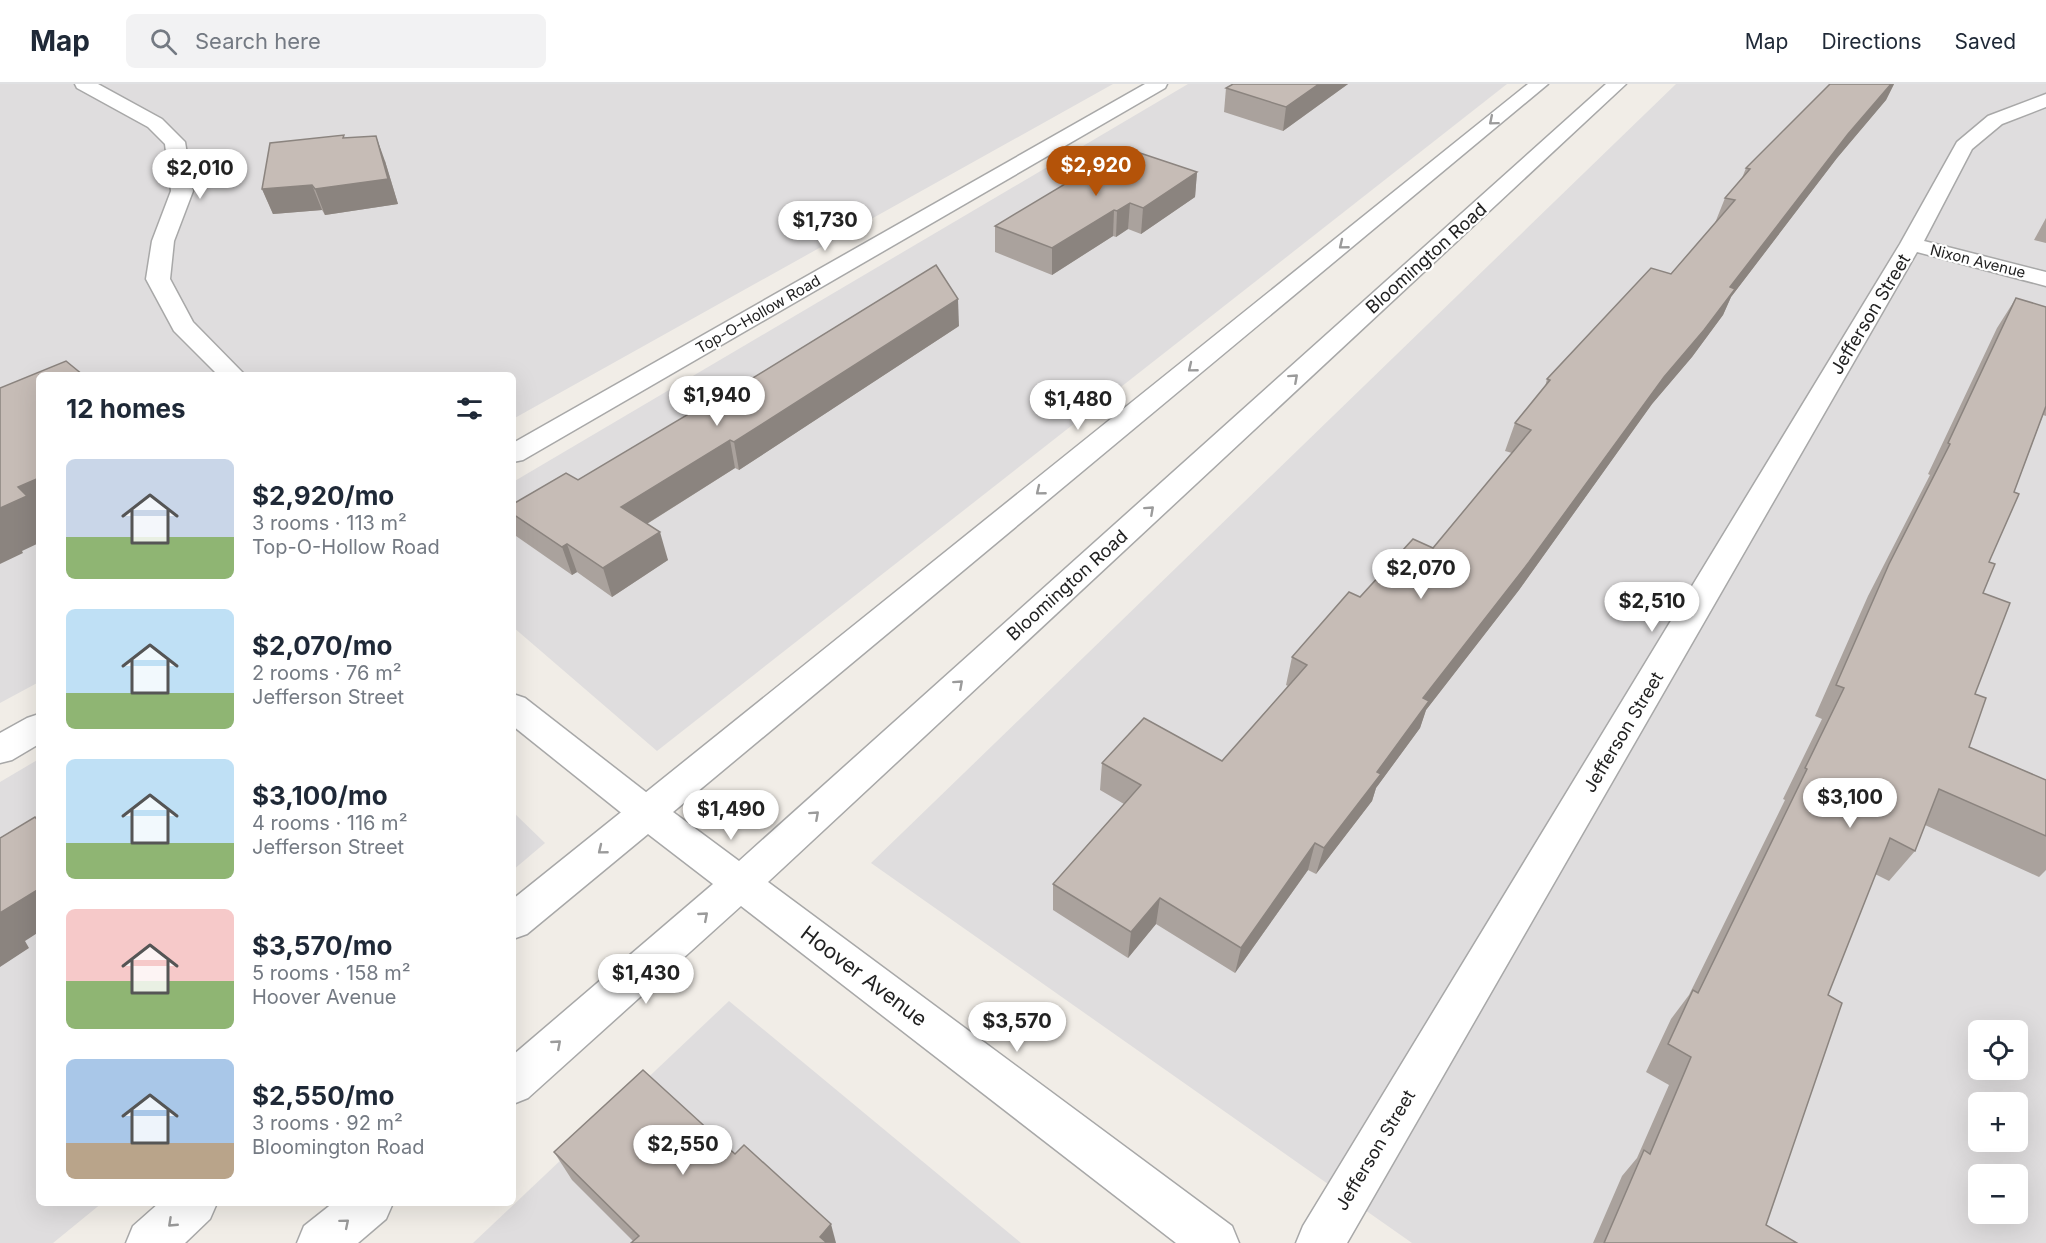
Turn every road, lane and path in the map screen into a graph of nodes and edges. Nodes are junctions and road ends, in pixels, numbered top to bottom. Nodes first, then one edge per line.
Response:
1 (84, 84) edge
2 (1158, 84) edge
3 (1539, 84) edge
4 (1617, 84) edge
5 (2046, 100) edge
6 (1911, 244) junction
7 (2046, 279) edge
8 (229, 372) edge
9 (516, 452) edge
10 (516, 709) edge
11 (36, 729) edge
12 (0, 750) edge
13 (647, 813) junction
14 (741, 883) junction
15 (516, 920) edge
16 (516, 1080) edge
17 (191, 1206) edge
18 (366, 1206) edge
19 (150, 1243) edge
20 (321, 1243) edge
21 (1215, 1243) edge
22 (1320, 1243) edge

1 - 8 street
2 - 9 street, Top-O-Hollow Road
3 -> 13 street
14 -> 4 street, Bloomington Road
5 - 6 street, Jefferson Street
6 - 7 street, Nixon Avenue
6 - 22 street, Jefferson Street
10 - 13 street, Hoover Avenue
11 - 12 street
13 - 14 street, Hoover Avenue
13 -> 15 street
16 -> 14 street, Bloomington Road
14 - 21 street, Hoover Avenue
17 -> 19 street
20 -> 18 street

